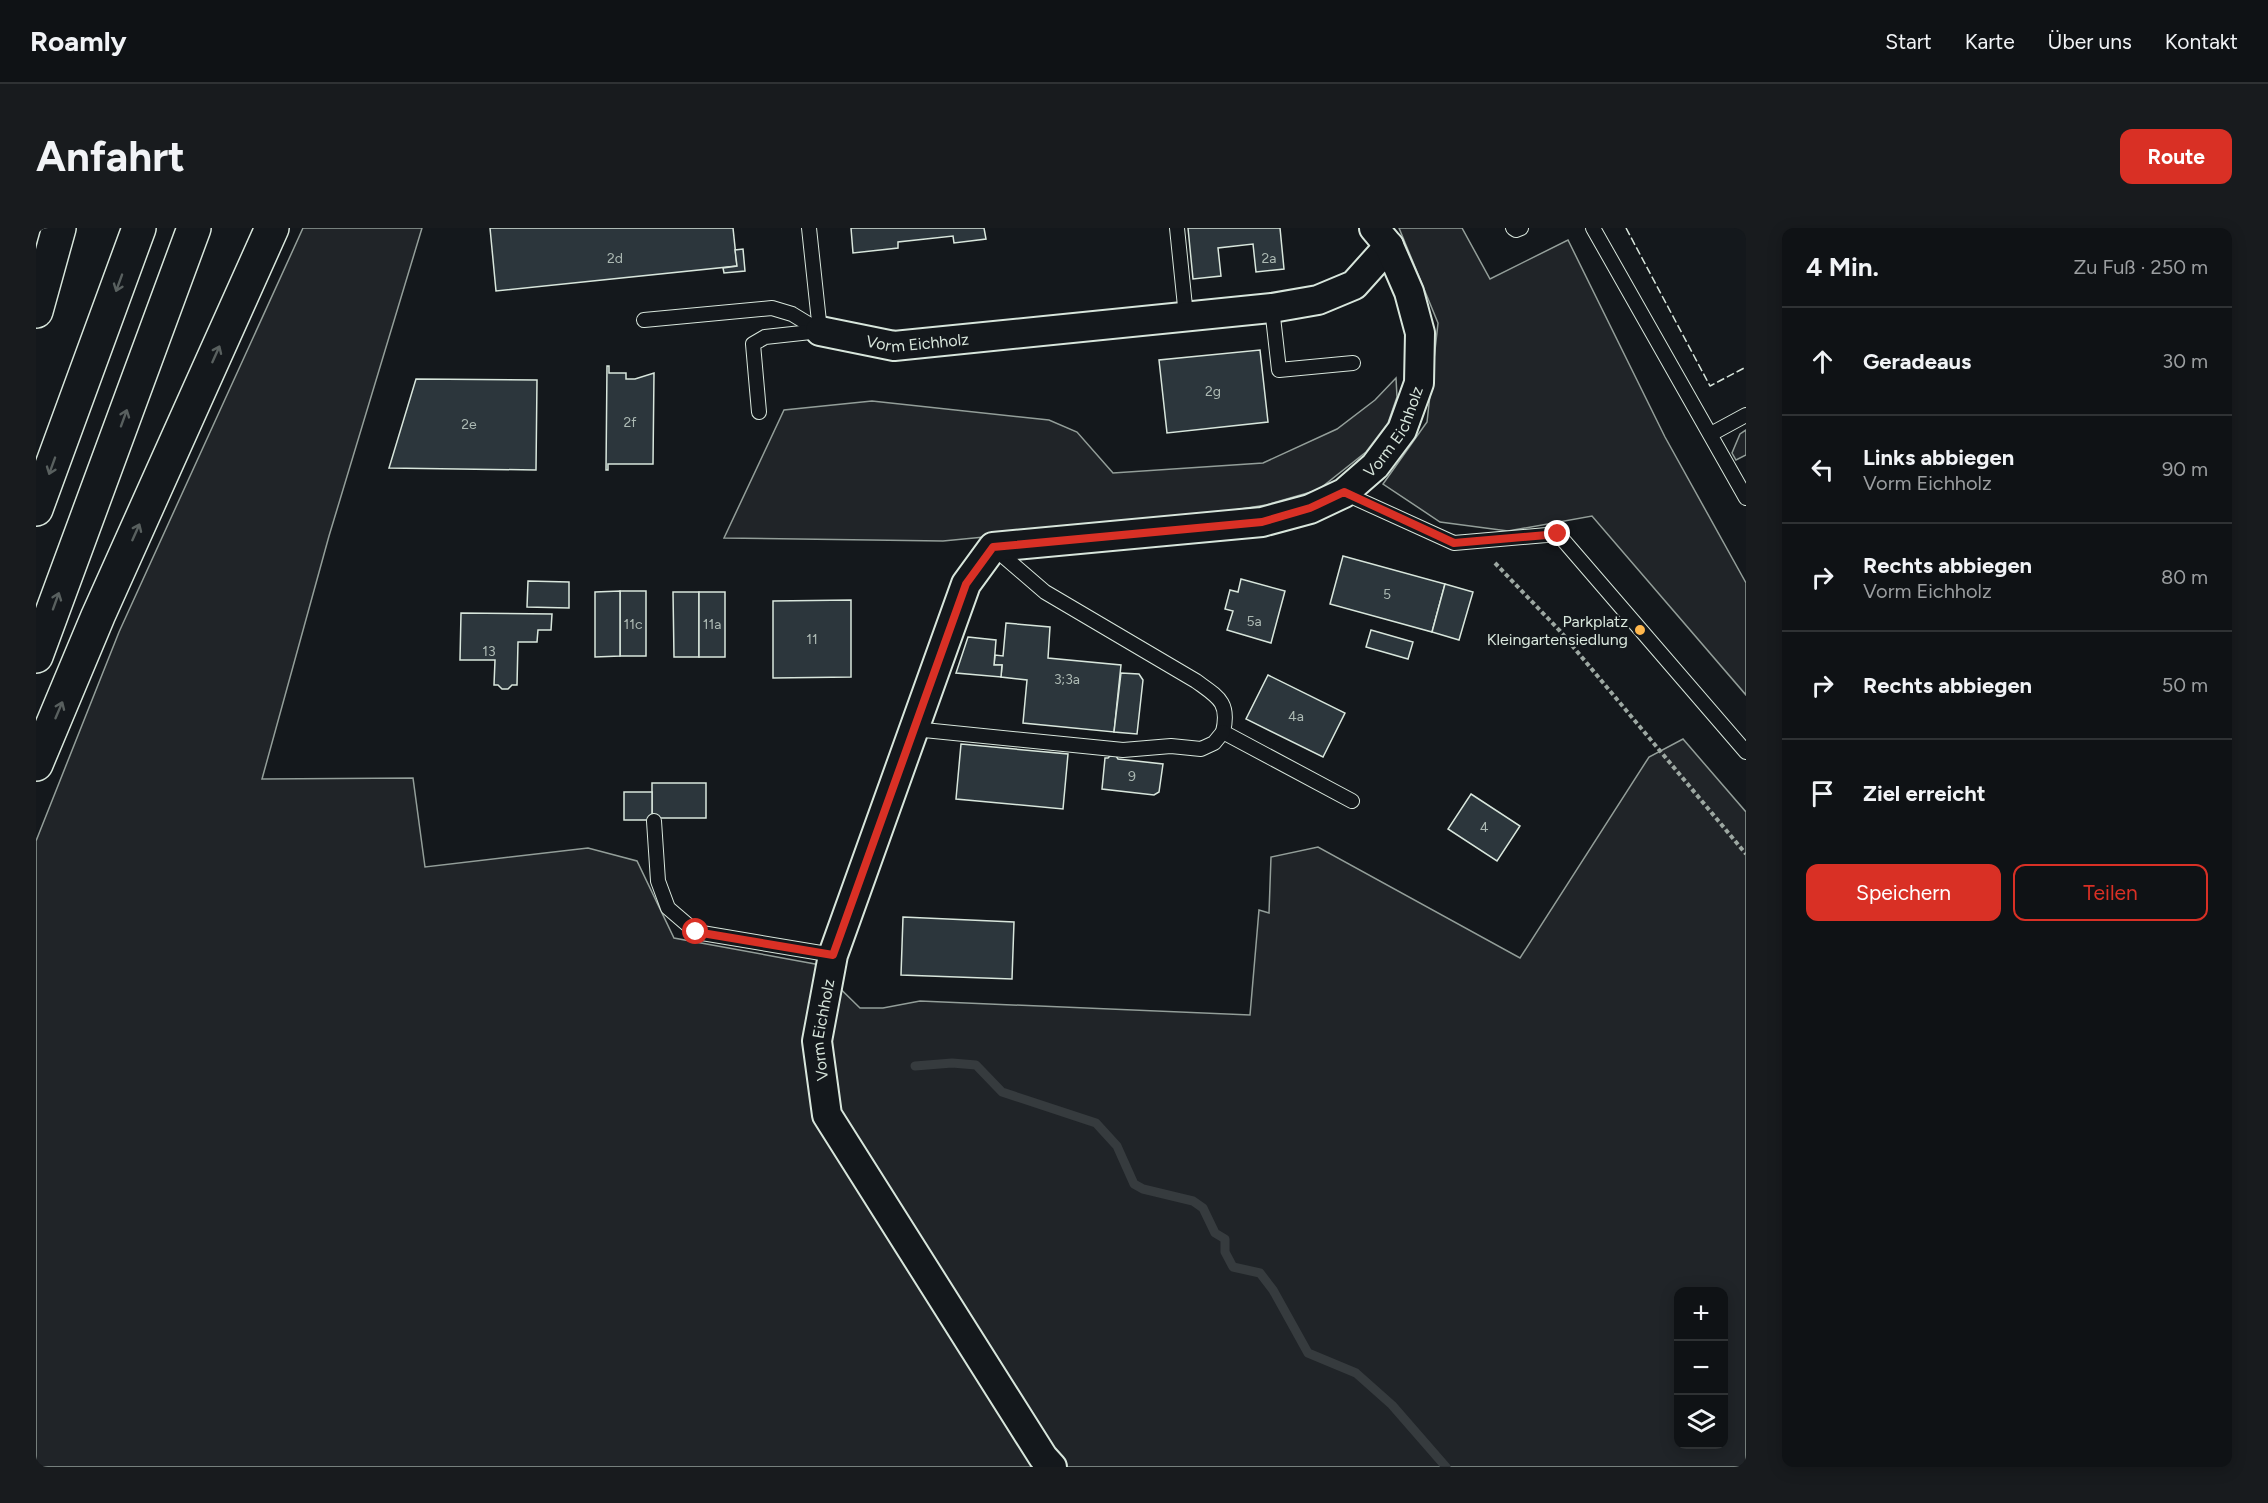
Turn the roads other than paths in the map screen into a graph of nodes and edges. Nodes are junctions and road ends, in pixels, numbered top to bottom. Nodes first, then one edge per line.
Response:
1 (60, 228) edge
2 (139, 228) edge
3 (194, 228) edge
4 (272, 228) edge
5 (809, 228) edge
6 (1177, 228) edge
7 (1513, 228) edge
8 (1521, 228) edge
9 (1593, 228) edge
10 (1381, 237) edge
11 (1272, 308) junction
12 (36, 311) edge
13 (1186, 316) junction
14 (644, 320) dead end
15 (820, 332) junction
16 (1353, 363) dead end
17 (759, 412) dead end
18 (1746, 415) edge
19 (1712, 434) junction
20 (1344, 492) junction
21 (1746, 498) edge
22 (36, 509) edge
23 (993, 547) junction
24 (36, 656) edge
25 (914, 729) junction
26 (1223, 732) junction
27 (1746, 752) edge
28 (36, 764) edge
29 (1352, 801) dead end
30 (654, 821) dead end
31 (833, 955) junction
32 (1052, 1467) edge

1 - 12 highway
2 -> 22 highway
24 -> 3 highway
28 -> 4 highway
5 - 15 lane
6 - 13 lane
7 - 8 lane
9 - 19 lane
10 - 11 street, Vorm Eichholz
10 - 20 street, Vorm Eichholz
11 - 13 street, Vorm Eichholz
11 - 16 lane
13 - 15 street, Vorm Eichholz
14 - 15 lane
15 - 17 lane
18 - 19 lane
19 - 21 lane
20 - 23 street, Vorm Eichholz
20 - 27 lane
23 - 25 street, Vorm Eichholz
23 - 26 lane
25 - 26 lane
25 - 31 street, Vorm Eichholz
26 - 29 lane
30 - 31 lane
31 - 32 street, Vorm Eichholz

